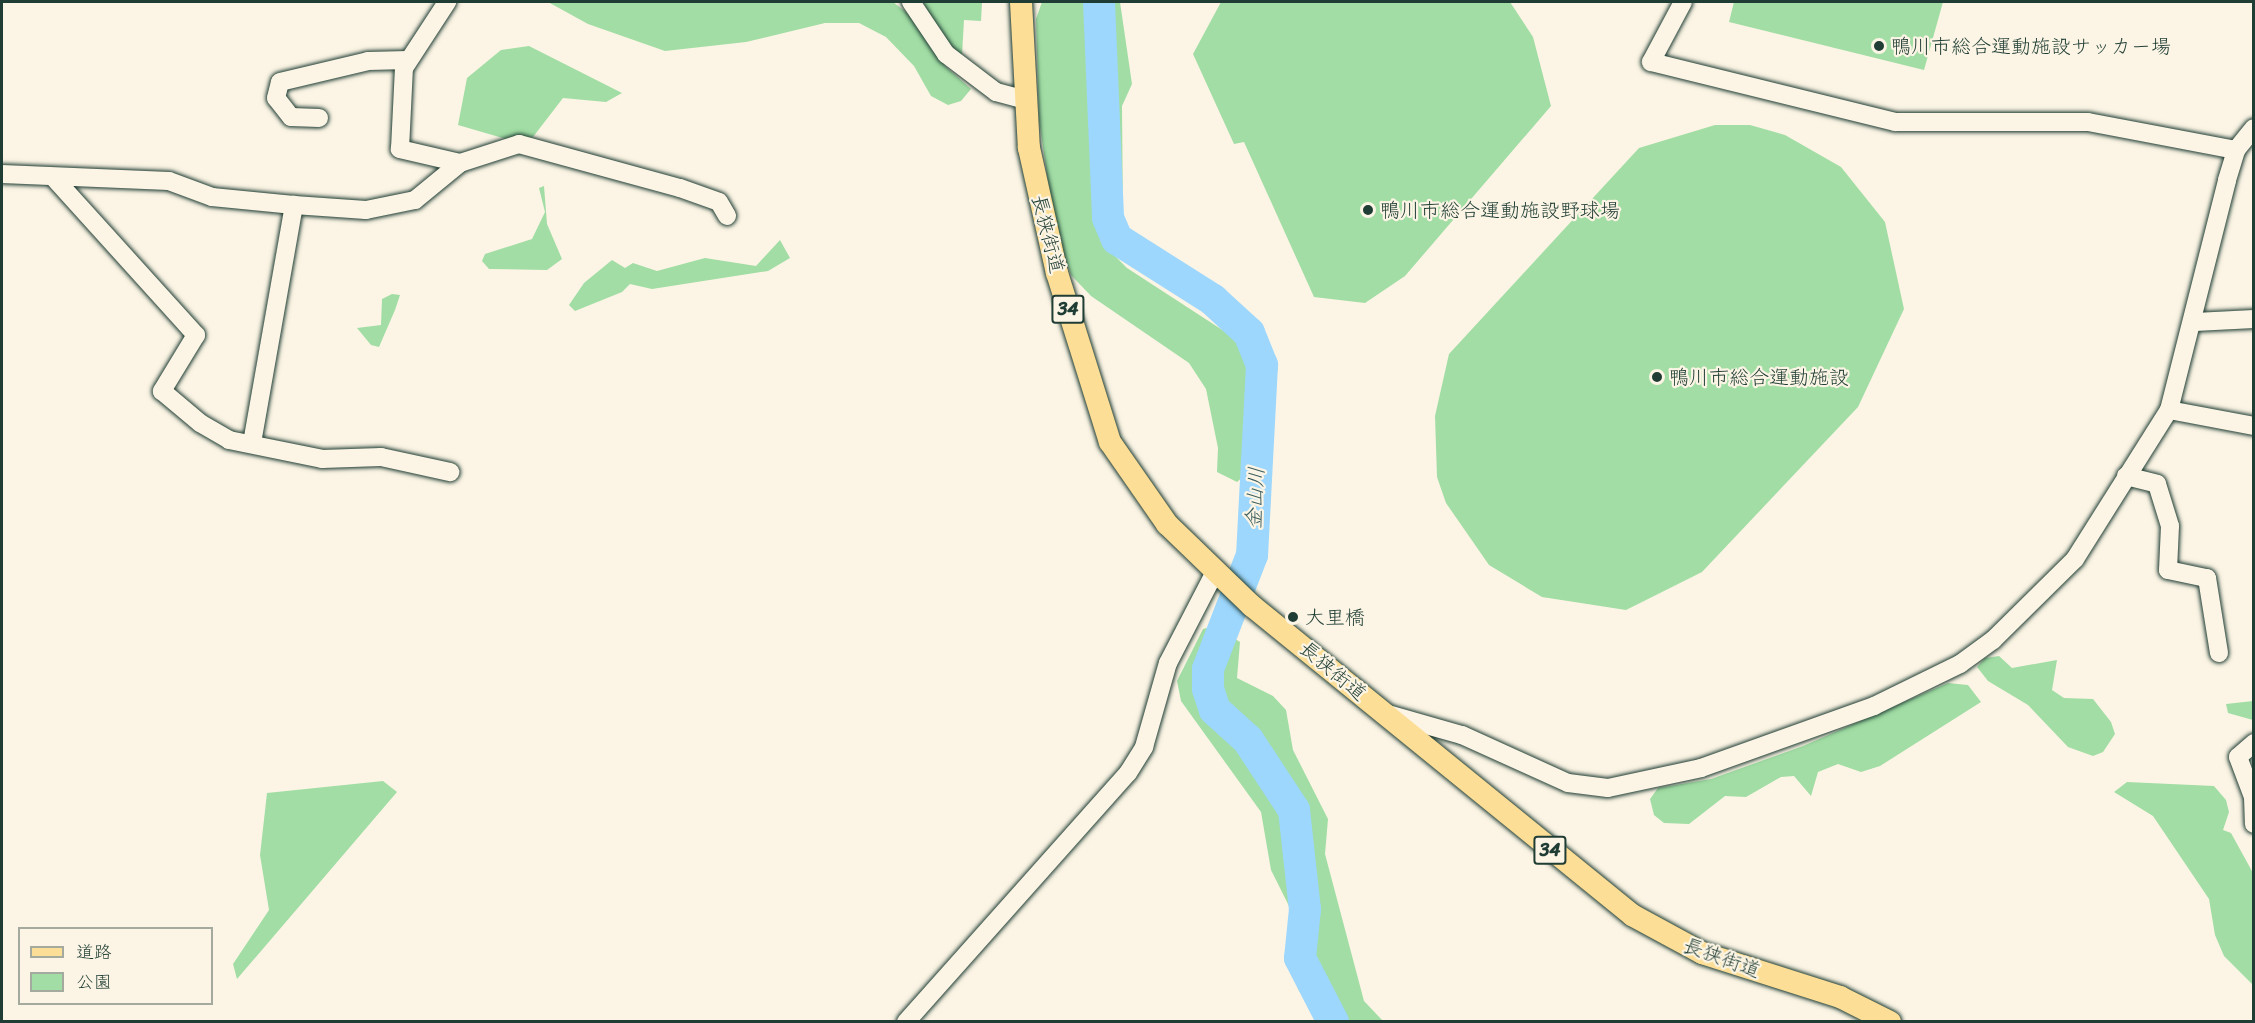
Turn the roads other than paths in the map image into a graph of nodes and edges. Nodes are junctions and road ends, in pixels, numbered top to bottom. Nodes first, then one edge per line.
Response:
1 (447, 2) edge
2 (911, 2) edge
3 (1021, 2) edge
4 (1683, 2) edge
5 (408, 60) junction
6 (1025, 100) junction
7 (320, 118) dead end
8 (2253, 128) edge
9 (2236, 150) junction
10 (460, 163) junction
11 (2, 174) edge
12 (54, 178) junction
13 (294, 205) junction
14 (727, 216) dead end
15 (2253, 319) edge
16 (2195, 322) junction
17 (2169, 410) junction
18 (2253, 426) edge
19 (252, 442) junction
20 (450, 472) dead end
21 (2126, 476) junction
22 (1216, 574) junction
23 (2219, 653) dead end
24 (1384, 713) junction
25 (2253, 742) edge
26 (2253, 824) edge
27 (906, 1022) edge
28 (1890, 1022) edge

1 - 5 street
2 - 6 street
3 - 6 main road, 長狭街道 / 34
4 - 9 street
5 - 7 street
5 - 10 street
6 - 22 main road, 長狭街道 / 34
8 - 9 street
9 - 16 street
10 - 13 street
10 - 14 street
11 - 12 street
12 - 13 street
12 - 19 street
13 - 19 street
15 - 16 street
16 - 17 street
17 - 18 street
17 - 21 street
19 - 20 street
21 - 23 street
21 - 24 street
22 - 24 main road, 長狭街道 / 34
22 - 27 street
24 - 28 main road, 長狭街道 / 34
25 - 26 street

